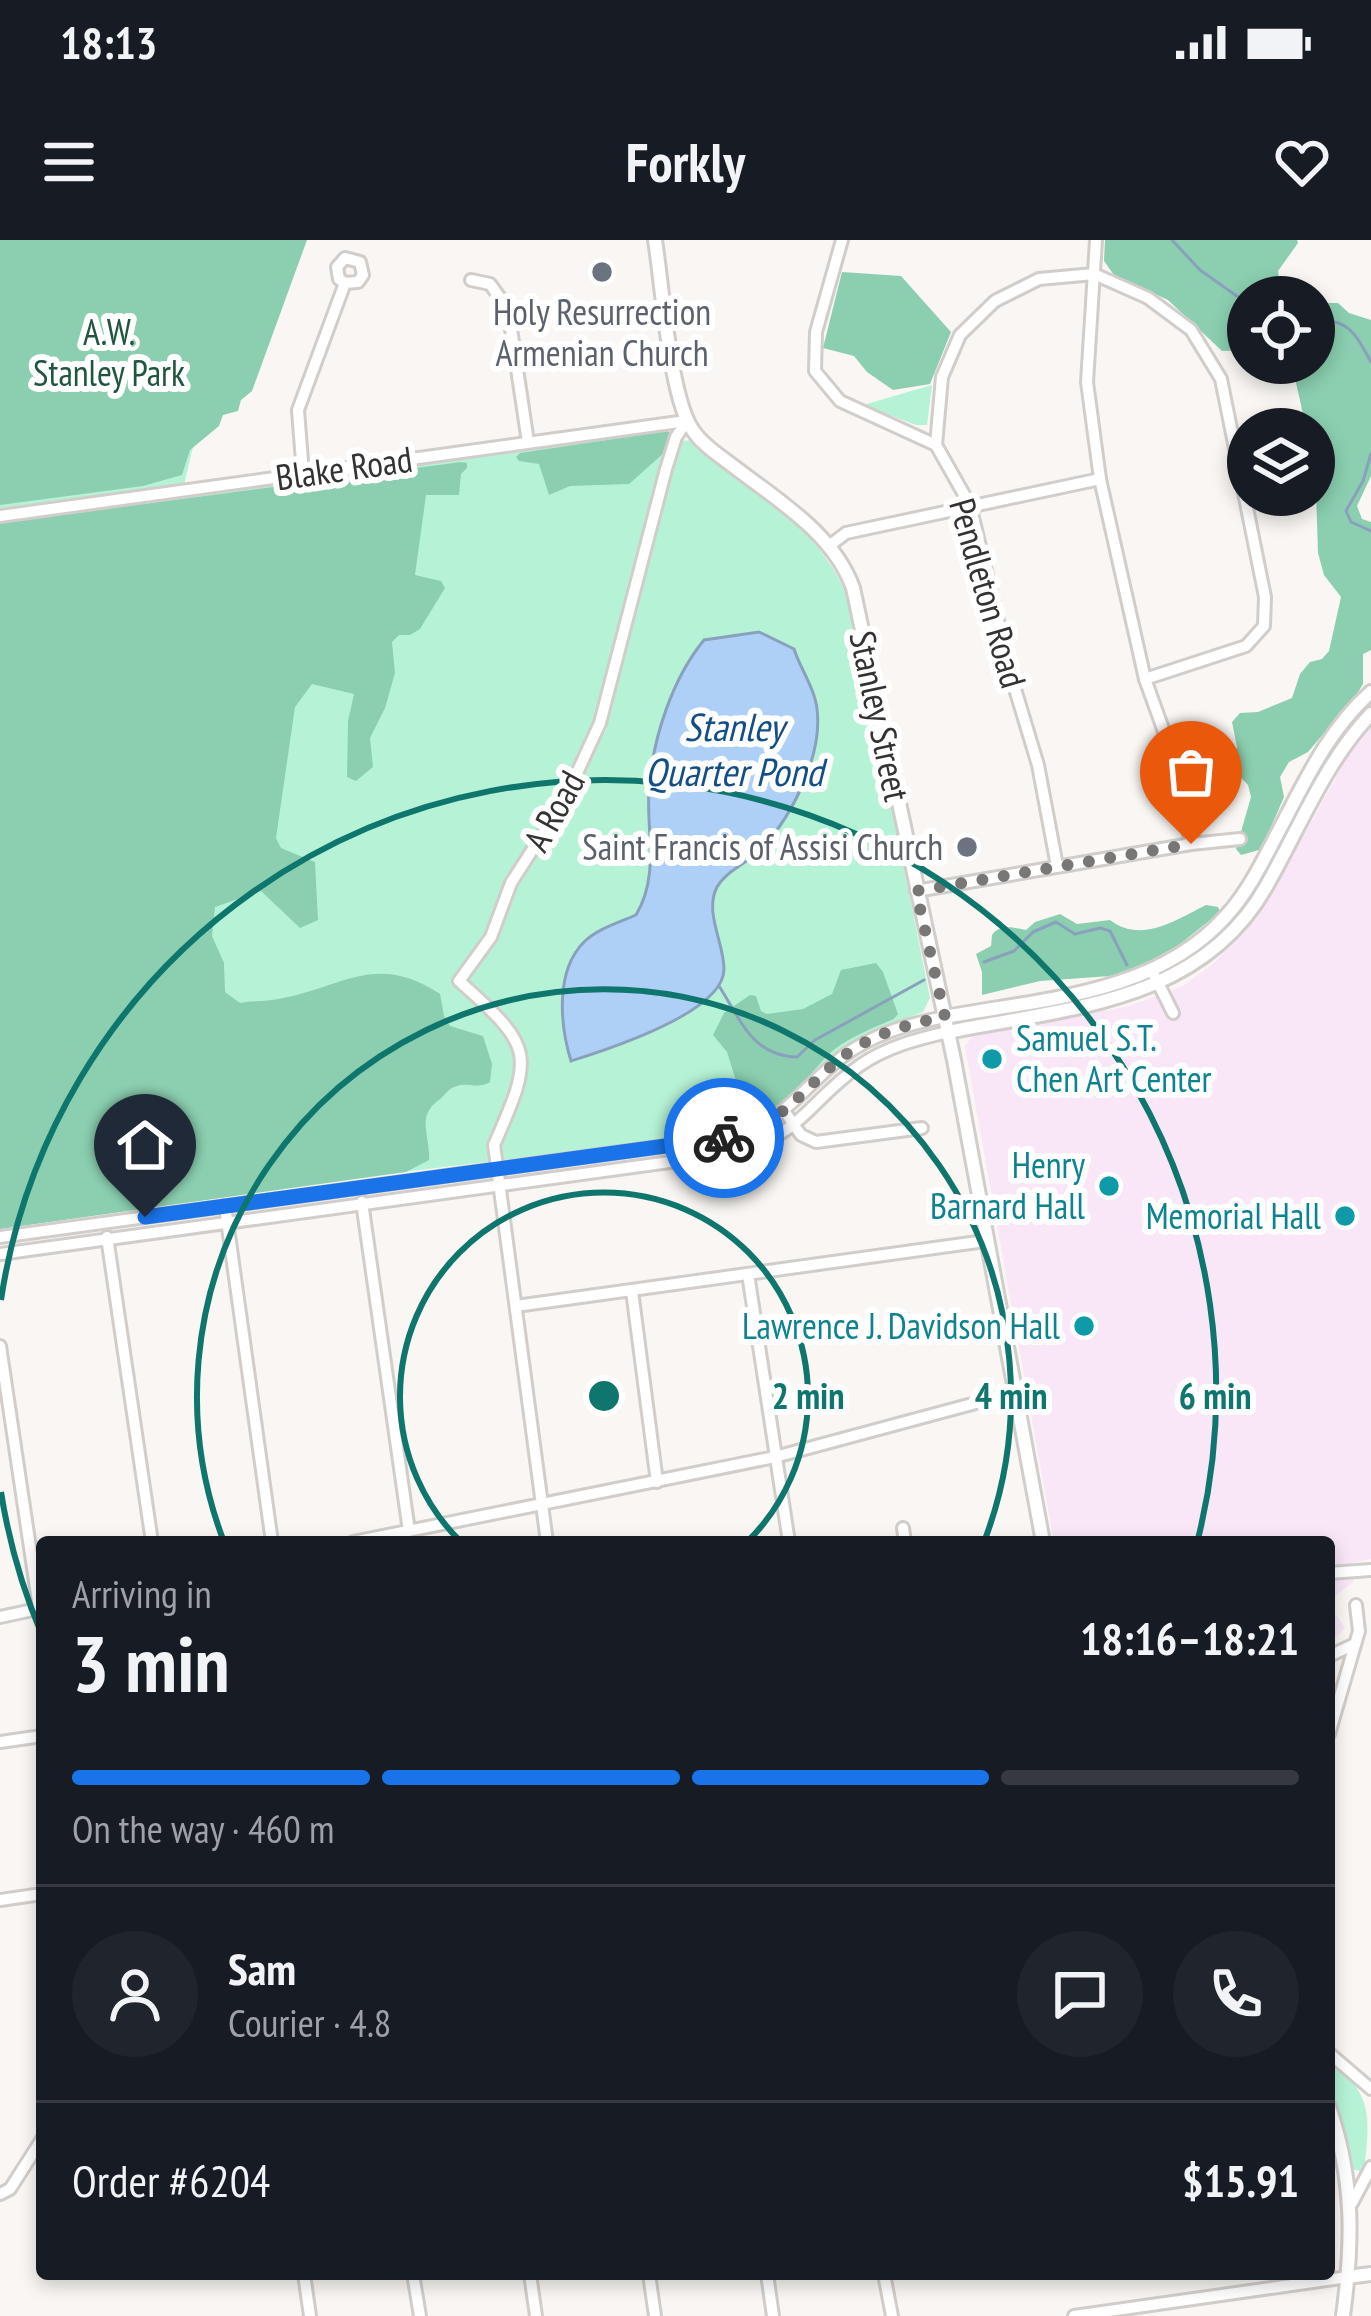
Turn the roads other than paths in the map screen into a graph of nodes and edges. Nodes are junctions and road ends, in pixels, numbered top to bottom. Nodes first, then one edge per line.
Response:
1 (655, 240) edge
2 (842, 240) edge
3 (1096, 240) edge
4 (1094, 274) junction
5 (471, 280) dead end
6 (345, 284) dead end
7 (687, 422) junction
8 (528, 442) junction
9 (937, 445) junction
10 (303, 474) junction
11 (1100, 479) junction
12 (970, 505) junction
13 (0, 515) edge
14 (829, 546) junction
15 (1145, 679) junction
16 (1371, 692) edge
17 (1371, 714) edge
18 (1275, 838) junction
19 (1240, 839) dead end
20 (1191, 844) junction
21 (1289, 845) junction
22 (1057, 866) junction
23 (916, 891) junction
24 (1152, 971) junction
25 (1159, 985) junction
26 (1173, 1013) dead end
27 (945, 1017) junction
28 (949, 1032) junction
29 (785, 1112) junction
30 (795, 1126) junction
31 (922, 1128) dead end
32 (648, 1149) junction
33 (651, 1166) junction
34 (496, 1170) junction
35 (498, 1186) junction
36 (360, 1188) junction
37 (363, 1205) junction
38 (226, 1206) junction
39 (105, 1223) junction
40 (228, 1223) junction
41 (0, 1237) edge
42 (107, 1240) junction
43 (985, 1241) junction
44 (0, 1254) edge
45 (748, 1274) junction
46 (632, 1291) junction
47 (516, 1306) junction
48 (0, 1346) edge
49 (1013, 1394) junction
50 (775, 1457) junction
51 (657, 1482) junction
52 (542, 1504) junction
53 (903, 1528) dead end
54 (409, 1531) junction
55 (151, 1536) edge
56 (271, 1536) edge
57 (384, 1536) edge
58 (546, 1536) edge
59 (788, 1536) edge
60 (904, 1536) edge
61 (1042, 1536) edge
62 (1371, 1570) edge
63 (1335, 1573) edge
64 (36, 1576) edge
65 (1356, 1605) dead end
66 (36, 1609) edge
67 (0, 1616) edge
68 (1355, 1644) junction
69 (1335, 1653) edge
70 (1335, 1713) edge
71 (36, 1737) edge
72 (0, 1742) edge
73 (36, 1895) edge
74 (0, 1900) edge
75 (1335, 2058) edge
76 (1371, 2089) edge
77 (1335, 2132) edge
78 (36, 2147) edge
79 (1371, 2168) edge
80 (3, 2193) edge
81 (1352, 2203) junction
82 (1371, 2274) edge
83 (1348, 2278) junction
84 (305, 2280) edge
85 (414, 2280) edge
86 (531, 2280) edge
87 (650, 2280) edge
88 (768, 2280) edge
89 (885, 2280) edge
90 (1162, 2310) edge
91 (310, 2316) edge
92 (420, 2316) edge
93 (536, 2316) edge
94 (655, 2316) edge
95 (773, 2316) edge
96 (892, 2316) edge
97 (1074, 2316) edge
98 (1343, 2316) edge

1 - 7 main road
2 - 9 street
3 - 4 street
4 - 9 street
4 - 11 street
4 - 15 street
5 - 8 street
6 - 10 street
7 - 8 street, Blake Road
7 - 14 main road, Stanley Street
7 - 34 street, A Road
8 - 10 street, Blake Road
9 - 12 street, Pendleton Road
10 - 13 street, Blake Road
11 - 12 street
11 - 15 street
12 - 14 street
12 - 22 street, Pendleton Road
14 - 23 main road, Stanley Street
15 - 20 street
16 - 18 main road
17 - 21 main road
18 - 21 main road
18 - 24 main road
19 - 20 street
20 - 22 street
21 - 25 main road
22 - 23 street
23 - 27 main road, Stanley Street
24 - 25 street
24 - 27 main road
25 - 26 street
25 - 28 main road
27 - 28 main road, Stanley Street
27 - 29 street
28 - 30 street
28 - 43 main road, Stanley Street
29 - 30 street
29 - 32 street
30 - 31 street
30 - 33 street
32 - 33 street
32 - 34 street
33 - 35 street
34 - 35 street, A Road
34 - 36 street
35 - 37 street
35 - 47 street, A Road
36 - 37 street
36 - 38 street
37 - 40 street
37 - 54 street
38 - 39 street
38 - 40 street
39 - 41 street
39 - 42 street
40 - 42 street
40 - 56 street
42 - 44 street
42 - 55 street
43 - 45 street
43 - 49 main road, Stanley Street
45 - 46 street
45 - 50 street
46 - 47 street
46 - 51 street
47 - 52 street, A Road
48 - 64 street
49 - 50 street
49 - 61 main road, Stanley Street
50 - 51 street
50 - 59 street
51 - 52 street
52 - 54 street
52 - 58 street, A Road
53 - 60 street
54 - 57 street
62 - 63 street
65 - 68 street
66 - 67 street
68 - 69 street
68 - 70 street
71 - 72 street
73 - 74 street
75 - 76 street
77 - 81 main road
78 - 80 street
79 - 81 street
81 - 83 main road
82 - 83 main road
83 - 90 street
83 - 98 main road
84 - 91 street
85 - 92 street
86 - 93 street
87 - 94 street
88 - 95 street
89 - 96 street
90 - 97 street

